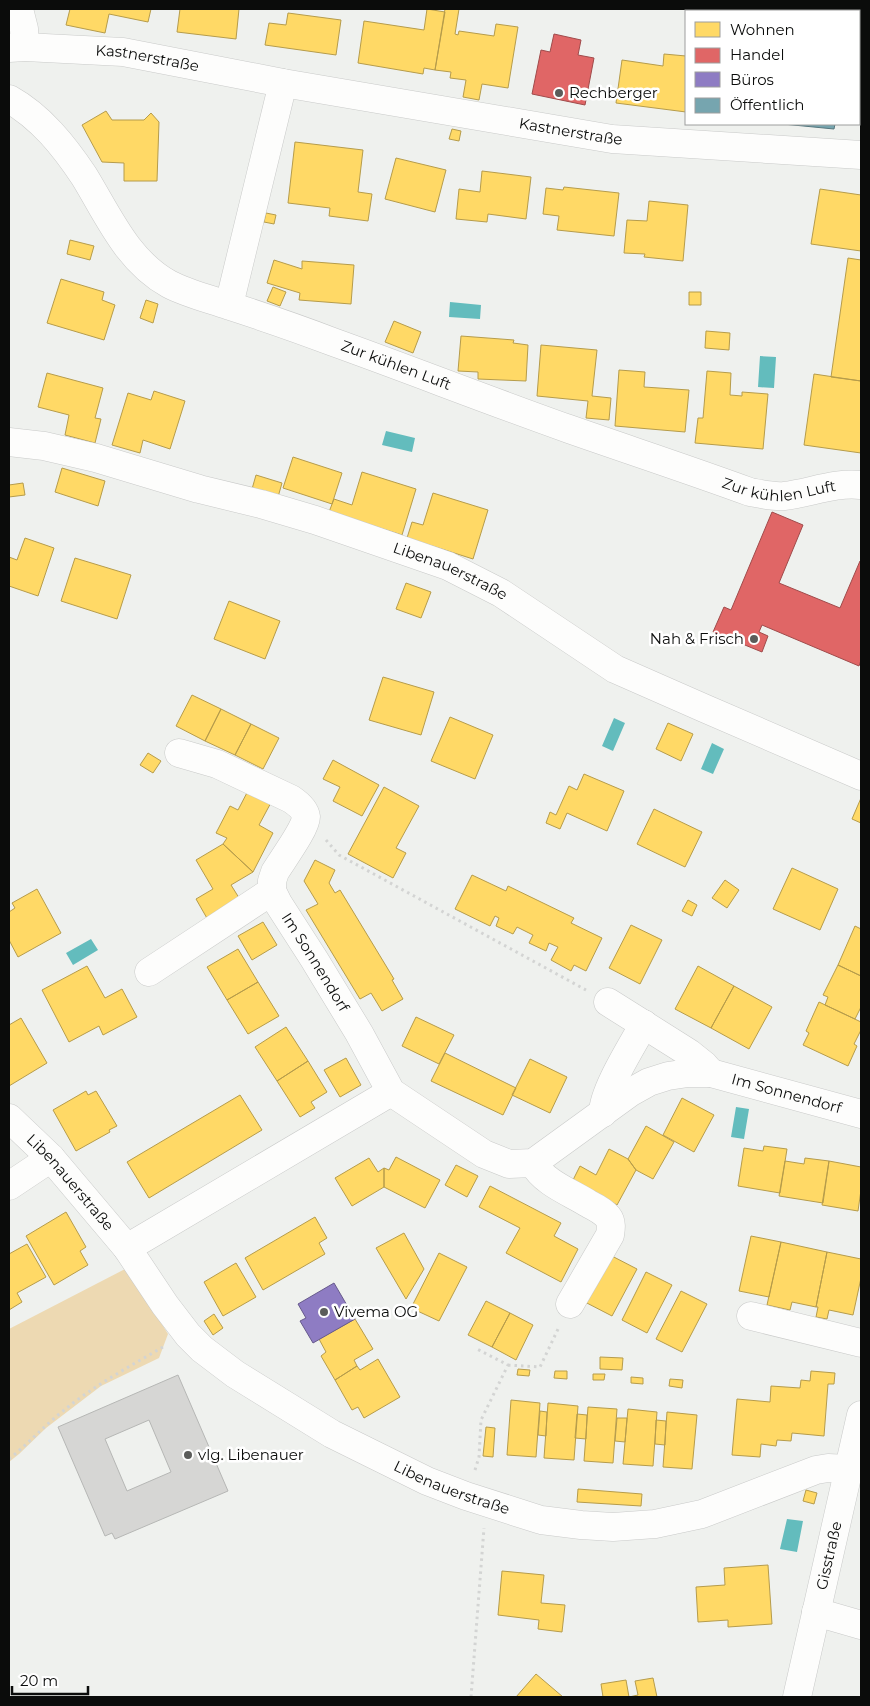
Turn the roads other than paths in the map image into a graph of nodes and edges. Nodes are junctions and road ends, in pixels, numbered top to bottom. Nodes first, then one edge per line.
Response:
1 (19, 9) edge
2 (17, 48) edge
3 (283, 82) junction
4 (9, 100) edge
5 (861, 155) edge
6 (229, 305) junction
7 (9, 442) edge
8 (861, 484) edge
9 (180, 753) dead end
10 (861, 776) edge
11 (272, 891) junction
12 (148, 972) dead end
13 (608, 1002) road end
14 (644, 1024) junction
15 (711, 1073) junction
16 (391, 1092) junction
17 (603, 1113) junction
18 (861, 1114) edge
19 (9, 1118) edge
20 (51, 1158) junction
21 (533, 1163) junction
22 (9, 1186) edge
23 (127, 1248) junction
24 (570, 1304) road end
25 (751, 1316) dead end
26 (861, 1343) edge
27 (861, 1415) edge
28 (858, 1443) edge
29 (848, 1470) junction
30 (816, 1612) junction
31 (861, 1625) edge
32 (797, 1697) edge

1 - 2 street
2 - 3 street, Kastnerstraße
3 - 5 street, Kastnerstraße
3 - 6 street
4 - 6 street, Zur kühlen Luft
6 - 8 street, Zur kühlen Luft
7 - 10 street, Libenauerstraße
9 - 11 street
11 - 12 street
11 - 16 street, Im Sonnendorf
13 - 14 street, Im Sonnendorf
14 - 15 street, Im Sonnendorf
14 - 17 street
15 - 17 street, Im Sonnendorf
15 - 18 street, Im Sonnendorf
16 - 21 street, Im Sonnendorf
16 - 23 street
17 - 21 street, Im Sonnendorf
19 - 20 street, Libenauerstraße
20 - 22 street
20 - 23 street, Libenauerstraße
21 - 24 street
23 - 29 street, Libenauerstraße
25 - 26 street
27 - 28 street, Gisstraße
28 - 29 street, Gisstraße
29 - 30 street, Gisstraße
30 - 31 street
30 - 32 street, Gisstraße

